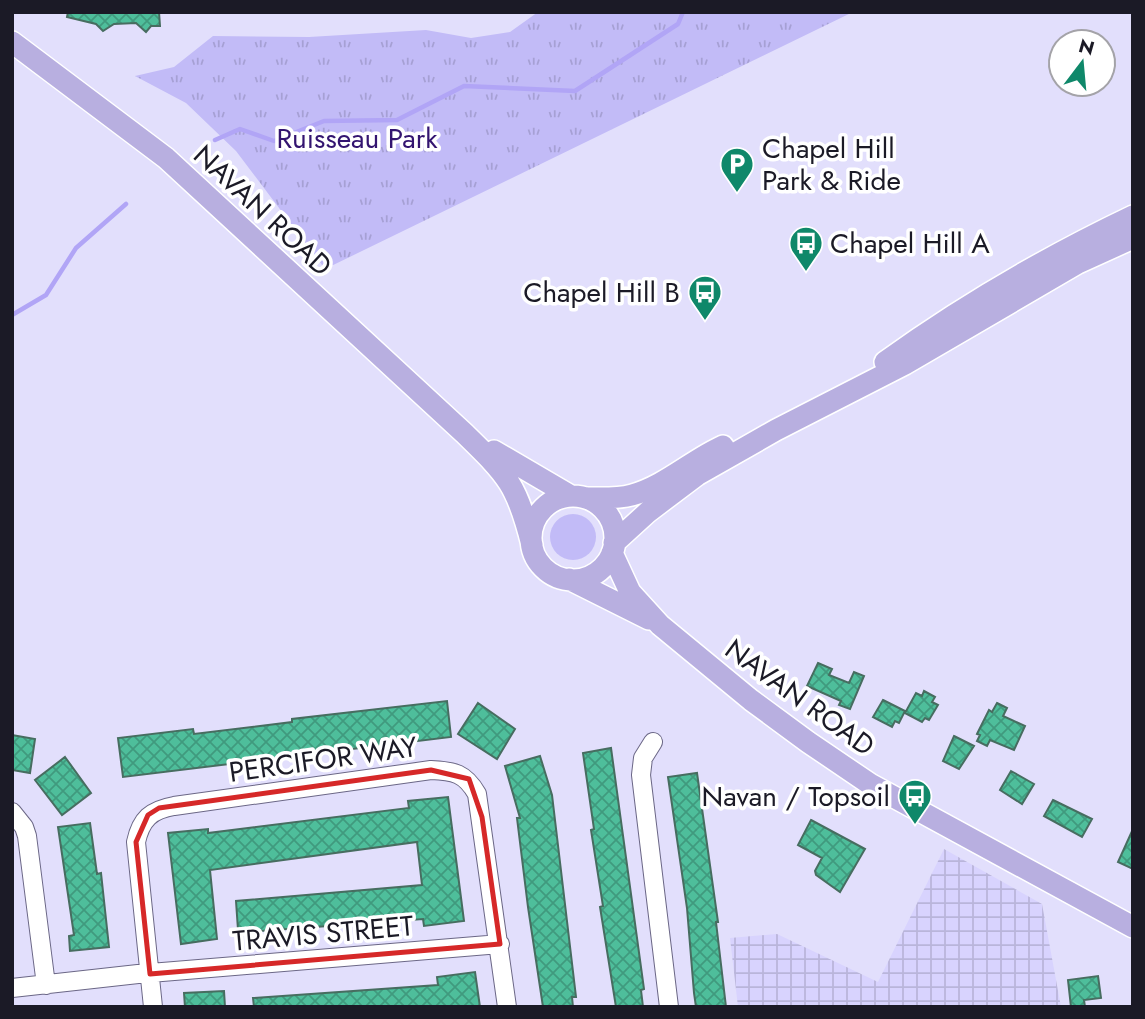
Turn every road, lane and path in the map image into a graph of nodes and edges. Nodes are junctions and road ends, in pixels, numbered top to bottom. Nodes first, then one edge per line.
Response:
1 (12, 43) edge
2 (1133, 216) edge
3 (1133, 238) edge
4 (829, 402) junction
5 (776, 430) junction
6 (464, 433) junction
7 (579, 497) junction
8 (532, 545) junction
9 (613, 548) junction
10 (569, 579) junction
11 (660, 625) junction
12 (653, 742) dead end
13 (12, 812) edge
14 (1133, 928) edge
15 (500, 944) junction
16 (150, 974) junction
17 (46, 985) junction
18 (12, 988) edge
19 (153, 1007) edge
20 (507, 1007) edge
21 (669, 1007) edge

1 - 6 main road, NAVAN ROAD
2 - 4 main road
3 - 4 main road
4 - 5 main road
5 - 7 main road
5 - 9 main road
6 - 7 main road, NAVAN ROAD
6 - 8 main road, NAVAN ROAD
7 - 8 main road
7 - 9 main road
8 - 10 main road
9 - 10 main road
9 - 11 main road, NAVAN ROAD
10 - 11 main road, NAVAN ROAD
11 - 14 main road, NAVAN ROAD
12 - 21 street
13 - 17 street
15 - 16 street, TRAVIS STREET
15 - 16 street, PERCIFOR WAY
15 - 20 street, PERCIFOR WAY
16 - 17 street, TRAVIS STREET
16 - 19 street, PERCIFOR WAY
17 - 18 street, TRAVIS STREET

